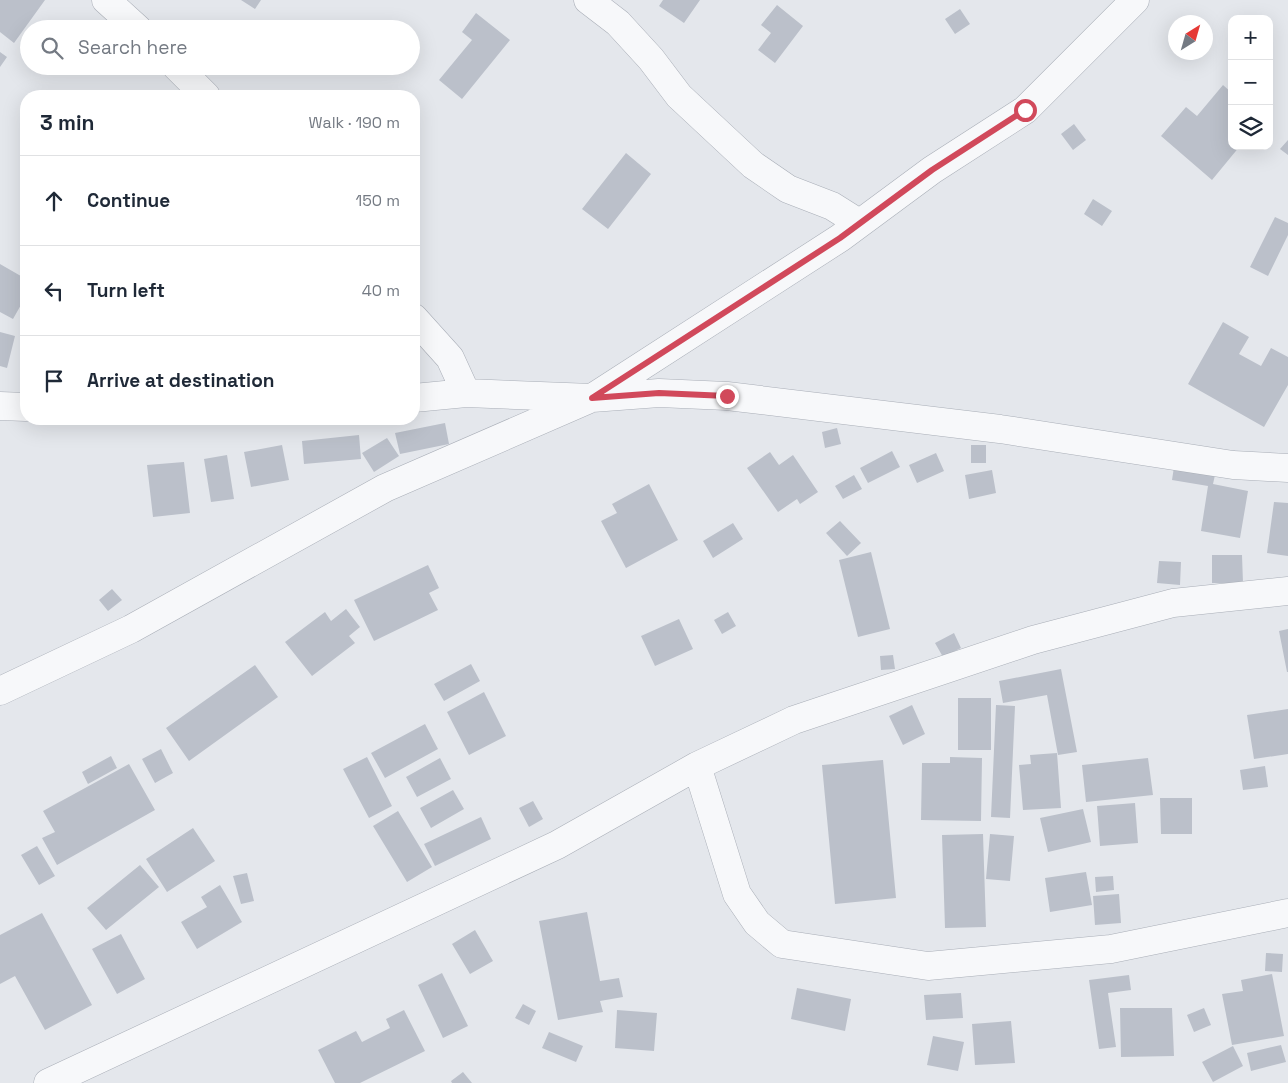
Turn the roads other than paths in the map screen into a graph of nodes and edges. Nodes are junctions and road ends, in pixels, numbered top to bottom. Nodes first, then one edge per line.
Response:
1 (106, 0) edge
2 (588, 0) edge
3 (1136, 0) edge
4 (128, 20) edge
5 (185, 75) edge
6 (200, 90) edge
7 (859, 223) junction
8 (420, 325) edge
9 (466, 393) junction
10 (420, 397) edge
11 (592, 398) junction
12 (0, 406) edge
13 (20, 407) edge
14 (1288, 468) edge
15 (1288, 591) edge
16 (0, 691) edge
17 (697, 766) junction
18 (1288, 913) edge
19 (48, 1083) edge

1 - 4 street
2 - 7 street
3 - 7 street
5 - 6 street
7 - 11 street
8 - 9 street
9 - 10 street
9 - 11 street
11 - 14 street
11 - 16 street
12 - 13 street
15 - 17 street
17 - 18 street
17 - 19 street

